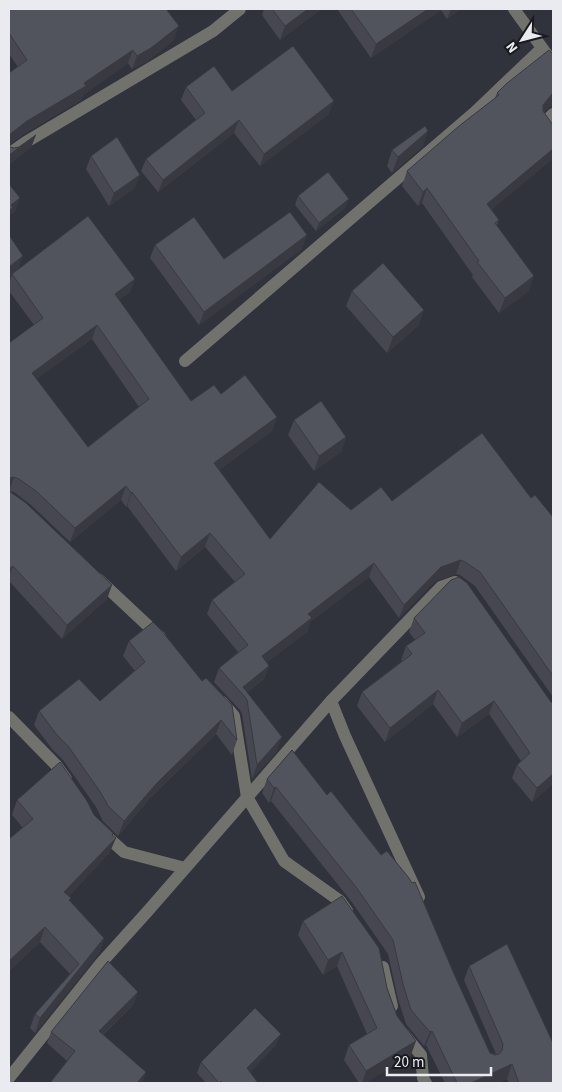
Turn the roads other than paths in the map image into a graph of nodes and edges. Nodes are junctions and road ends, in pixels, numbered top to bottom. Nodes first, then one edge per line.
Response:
1 (240, 9) edge
2 (514, 9) edge
3 (542, 48) junction
4 (553, 63) edge
5 (553, 114) edge
6 (553, 134) edge
7 (9, 154) edge
8 (185, 361) dead end
9 (90, 571) edge
10 (468, 591) edge
11 (168, 645) edge
12 (214, 694) edge
13 (331, 701) junction
14 (9, 716) edge
15 (72, 789) edge
16 (247, 797) junction
17 (96, 826) edge
18 (185, 868) junction
19 (422, 904) edge
20 (355, 923) edge
21 (381, 959) edge
22 (9, 1078) edge
23 (426, 1083) edge

1 - 7 street
2 - 3 street
3 - 4 street
3 - 8 street
5 - 6 street
9 - 11 street
10 - 13 street
12 - 16 street
13 - 16 street
13 - 19 street
14 - 15 street
16 - 18 street
16 - 20 street
17 - 18 street
18 - 22 street
21 - 23 street

